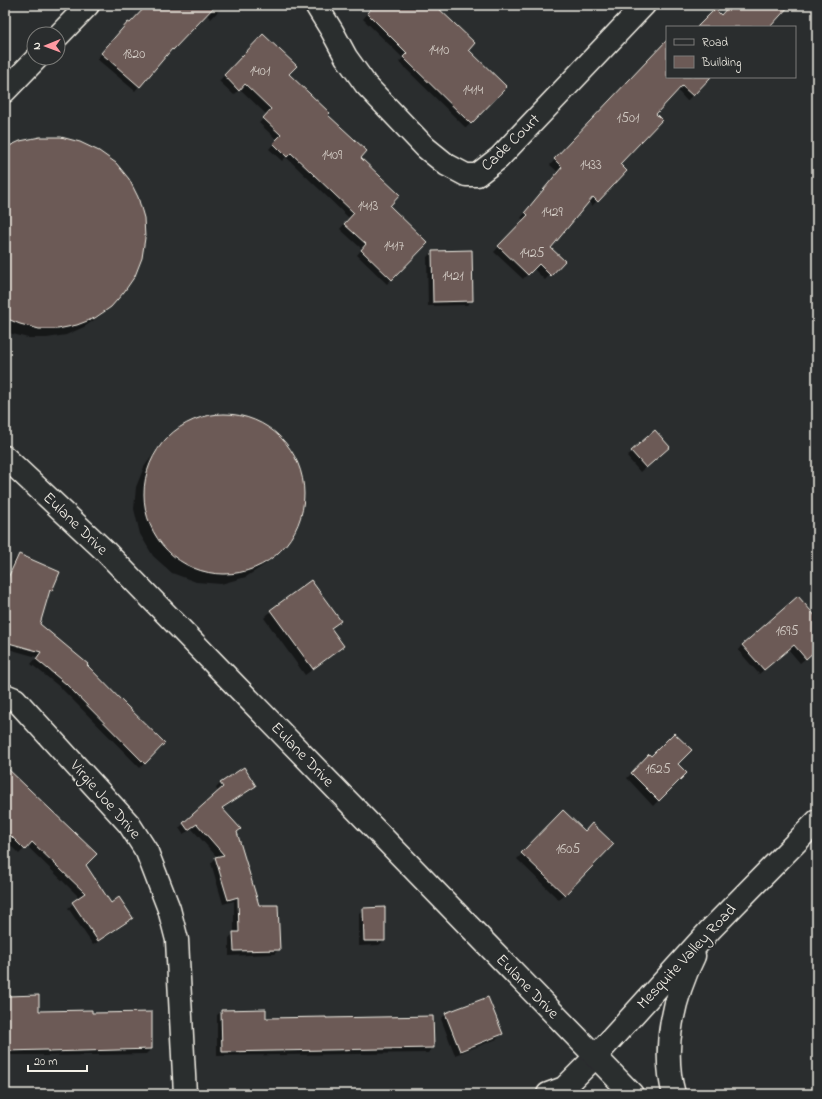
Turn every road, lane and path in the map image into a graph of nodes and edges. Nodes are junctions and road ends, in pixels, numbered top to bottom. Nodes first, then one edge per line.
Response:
1 (88, 5) edge
2 (316, 5) edge
3 (644, 5) edge
4 (66, 28) edge
5 (29, 66) edge
6 (5, 91) edge
7 (5, 457) edge
8 (5, 695) edge
9 (817, 821) edge
10 (704, 937) junction
11 (595, 1057) junction
12 (185, 1094) edge
13 (548, 1094) edge
14 (632, 1094) edge
15 (674, 1094) edge

1 - 4 street
2 - 3 street, Cade Court
5 - 6 street
7 - 11 street, Eulane Drive
8 - 12 street, Virgie Joe Drive
9 - 10 street, Mesquite Valley Road
10 - 11 street, Mesquite Valley Road
10 - 15 street
11 - 13 street, Mesquite Valley Road
11 - 14 street

